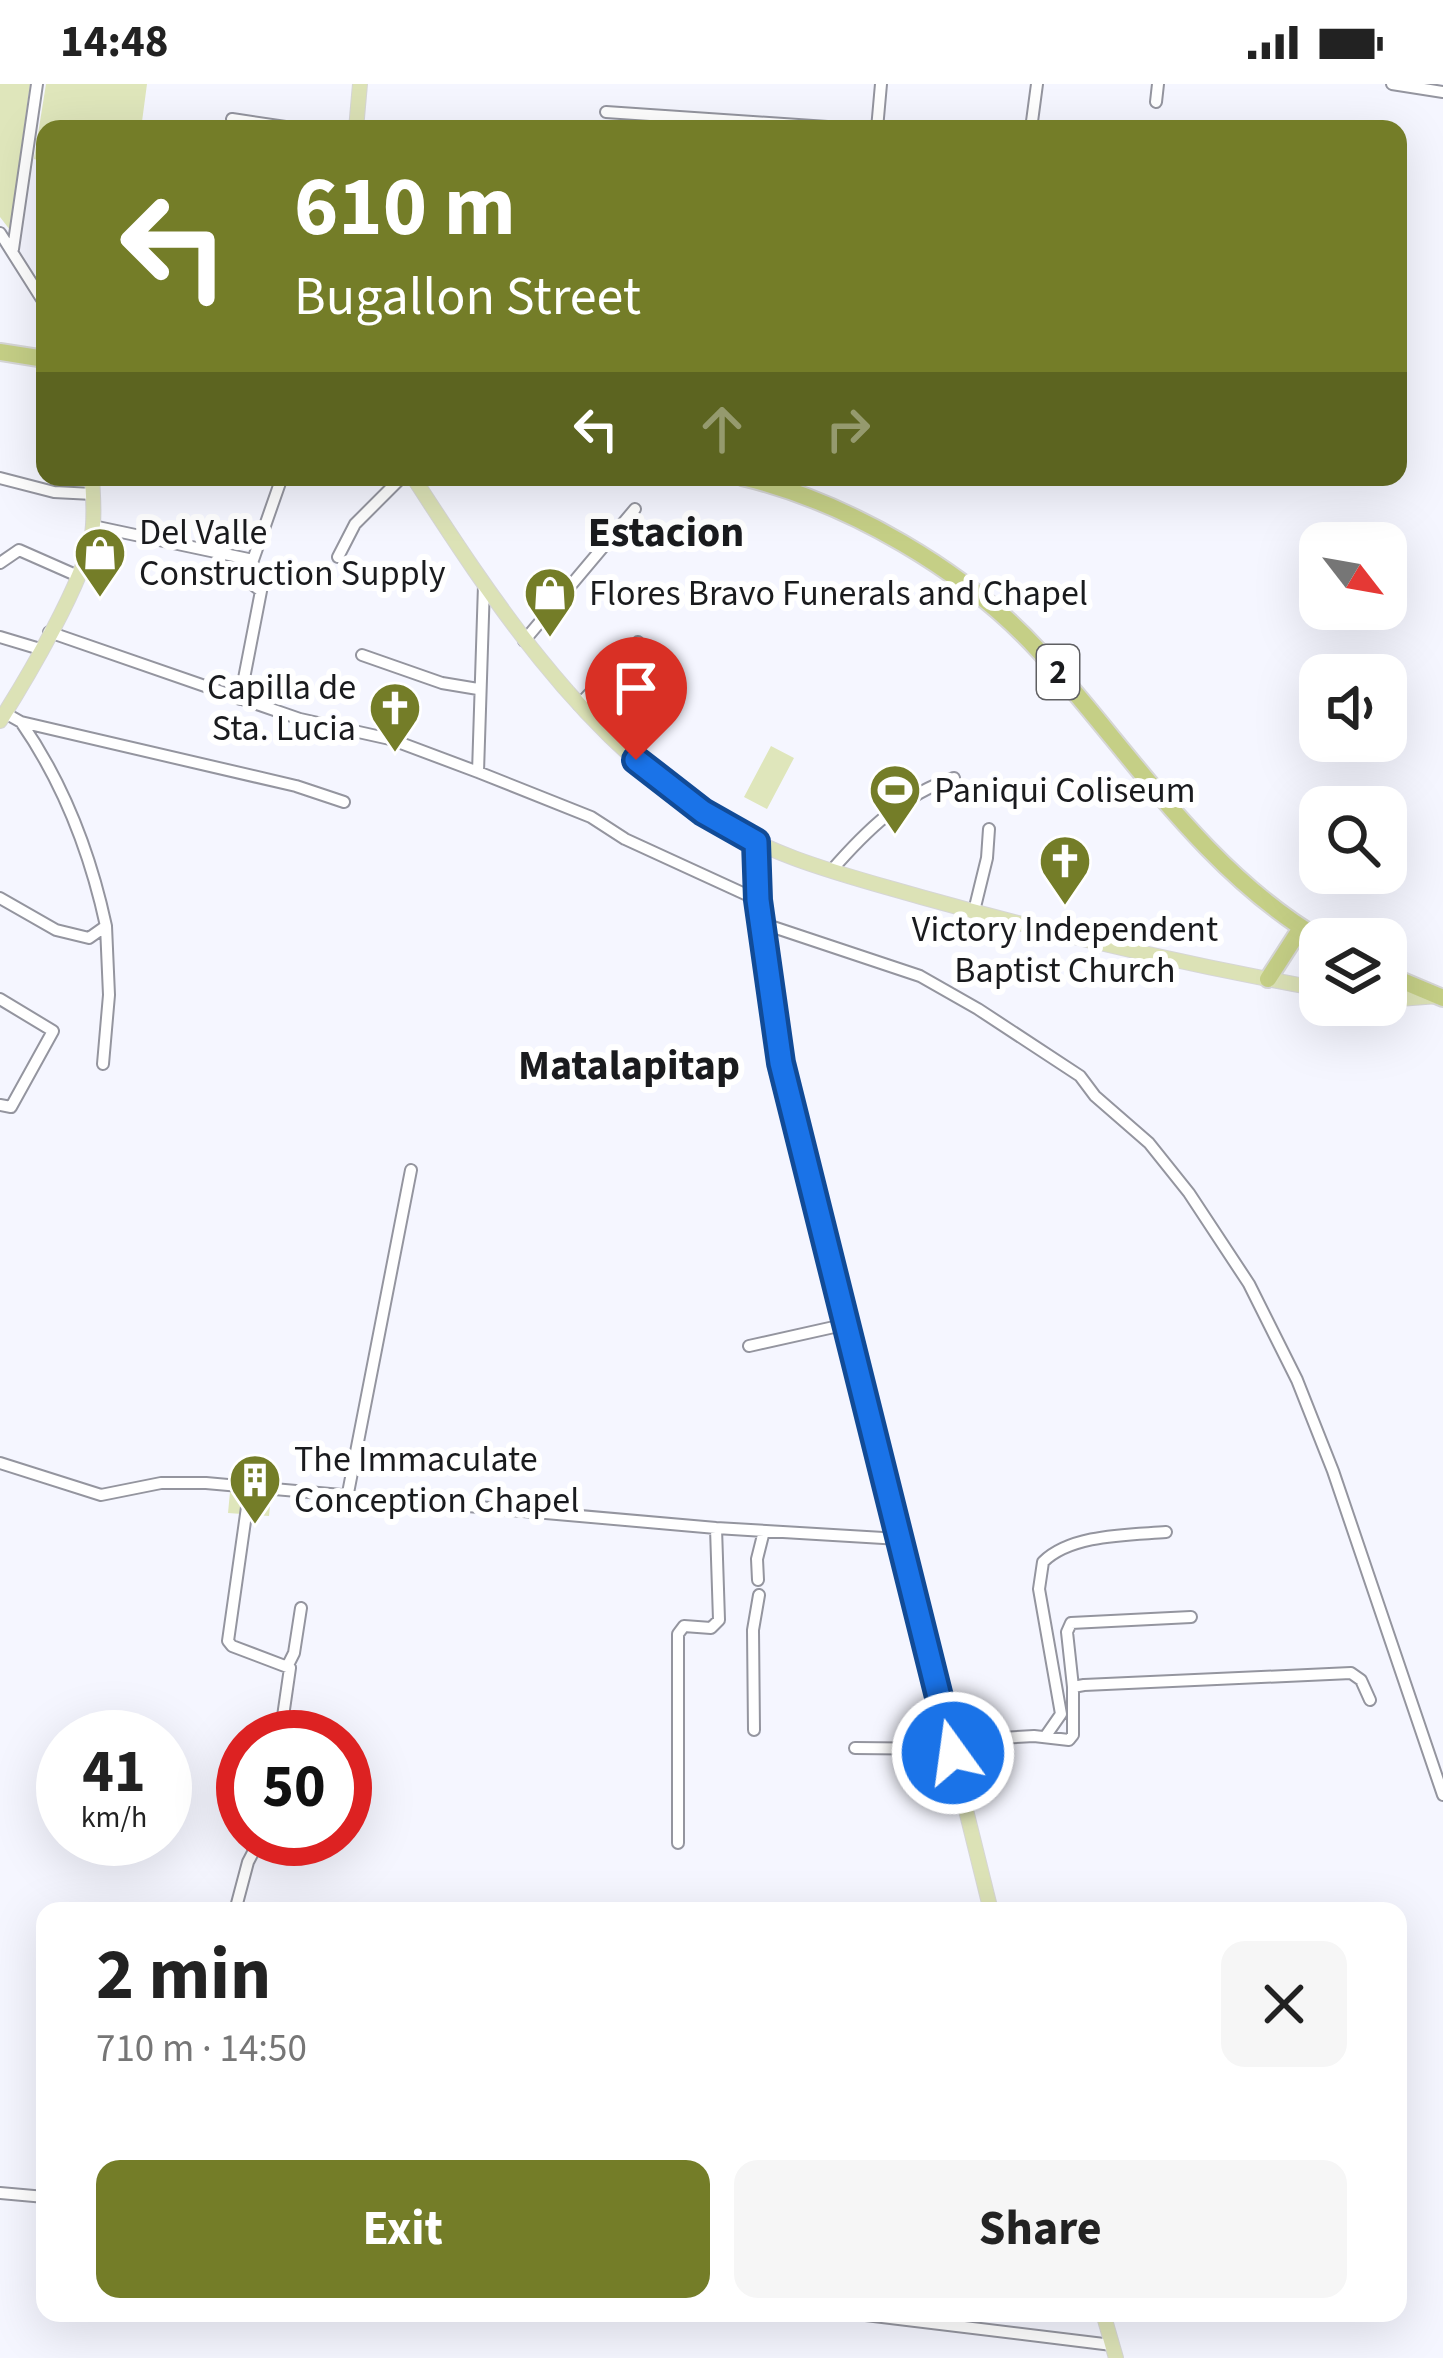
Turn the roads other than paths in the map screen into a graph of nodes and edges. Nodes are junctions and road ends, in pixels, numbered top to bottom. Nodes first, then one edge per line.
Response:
1 (37, 84) edge
2 (360, 84) edge
3 (881, 84) edge
4 (1037, 84) edge
5 (1158, 84) edge
6 (1392, 84) edge
7 (1443, 92) edge
8 (1156, 103) dead end
9 (606, 112) dead end
10 (232, 119) dead end
11 (239, 120) edge
12 (357, 120) edge
13 (724, 120) edge
14 (879, 120) edge
15 (1032, 120) edge
16 (0, 233) edge
17 (13, 248) junction
18 (36, 285) edge
19 (0, 352) edge
20 (36, 358) edge
21 (0, 478) edge
22 (93, 486) edge
23 (279, 486) edge
24 (393, 486) edge
25 (419, 486) edge
26 (769, 486) edge
27 (93, 494) junction
28 (635, 509) dead end
29 (93, 526) junction
30 (338, 556) dead end
31 (253, 560) junction
32 (0, 563) edge
33 (78, 575) junction
34 (484, 585) junction
35 (49, 632) junction
36 (0, 637) edge
37 (524, 641) junction
38 (638, 643) dead end
39 (40, 649) junction
40 (362, 655) dead end
41 (478, 689) junction
42 (240, 699) junction
43 (579, 705) junction
44 (3, 717) edge
45 (21, 722) junction
46 (478, 772) junction
47 (954, 778) dead end
48 (344, 802) dead end
49 (989, 829) dead end
50 (756, 842) junction
51 (831, 871) junction
52 (0, 898) edge
53 (758, 900) junction
54 (974, 911) junction
55 (761, 923) junction
56 (106, 926) junction
57 (1299, 926) edge
58 (1299, 931) edge
59 (1268, 979) junction
60 (1407, 983) edge
61 (1299, 984) edge
62 (1440, 998) edge
63 (0, 999) edge
64 (1407, 999) edge
65 (103, 1064) dead end
66 (0, 1105) edge
67 (411, 1171) dead end
68 (843, 1325) junction
69 (749, 1346) dead end
70 (0, 1464) edge
71 (250, 1486) junction
72 (348, 1493) junction
73 (716, 1528) junction
74 (764, 1531) junction
75 (1166, 1532) dead end
76 (900, 1539) junction
77 (758, 1580) dead end
78 (759, 1595) dead end
79 (301, 1608) dead end
80 (1191, 1617) dead end
81 (288, 1665) junction
82 (1072, 1687) junction
83 (1370, 1700) dead end
84 (283, 1710) edge
85 (754, 1730) dead end
86 (1045, 1737) junction
87 (951, 1745) junction
88 (855, 1748) dead end
89 (1443, 1795) edge
90 (678, 1843) dead end
91 (247, 1866) edge
92 (237, 1902) edge
93 (989, 1902) edge
94 (0, 2193) edge
95 (36, 2196) edge
96 (910, 2322) edge
97 (1106, 2322) edge
98 (1114, 2352) edge

1 - 17 street
2 - 12 main road
3 - 14 street
4 - 15 street
5 - 8 street
6 - 7 street
9 - 13 street
10 - 11 street
16 - 17 street
17 - 18 street
19 - 20 highway
21 - 27 street
22 - 27 main road
23 - 31 street
24 - 30 street
25 - 34 main road
26 - 57 highway, 2
27 - 29 main road
28 - 37 street
29 - 31 street
29 - 33 main road
31 - 42 street
32 - 33 street
33 - 35 main road
34 - 37 main road
34 - 41 street
35 - 39 main road
35 - 42 street
36 - 39 street
37 - 43 main road
38 - 43 street
39 - 44 main road
40 - 41 street
41 - 46 street
42 - 46 street
43 - 50 main road
44 - 45 street
45 - 48 street
45 - 56 street
46 - 53 street
47 - 51 street
49 - 54 street
50 - 51 main road
50 - 53 main road
51 - 54 main road
52 - 56 street
53 - 55 main road
54 - 59 main road
55 - 68 main road
55 - 89 street
56 - 65 street
58 - 59 highway
59 - 61 main road
60 - 62 highway
62 - 64 main road
63 - 66 street
67 - 72 street
68 - 69 street
68 - 76 main road
70 - 71 street
71 - 72 street
71 - 81 street
72 - 73 street
73 - 74 street
73 - 90 street
74 - 76 street
74 - 77 street
75 - 86 street
76 - 87 main road
78 - 85 street
79 - 81 street
80 - 82 street
81 - 84 street
82 - 83 street
82 - 86 street
86 - 87 street
87 - 88 street
87 - 93 main road
91 - 92 street
94 - 95 street
96 - 98 street
97 - 98 main road

